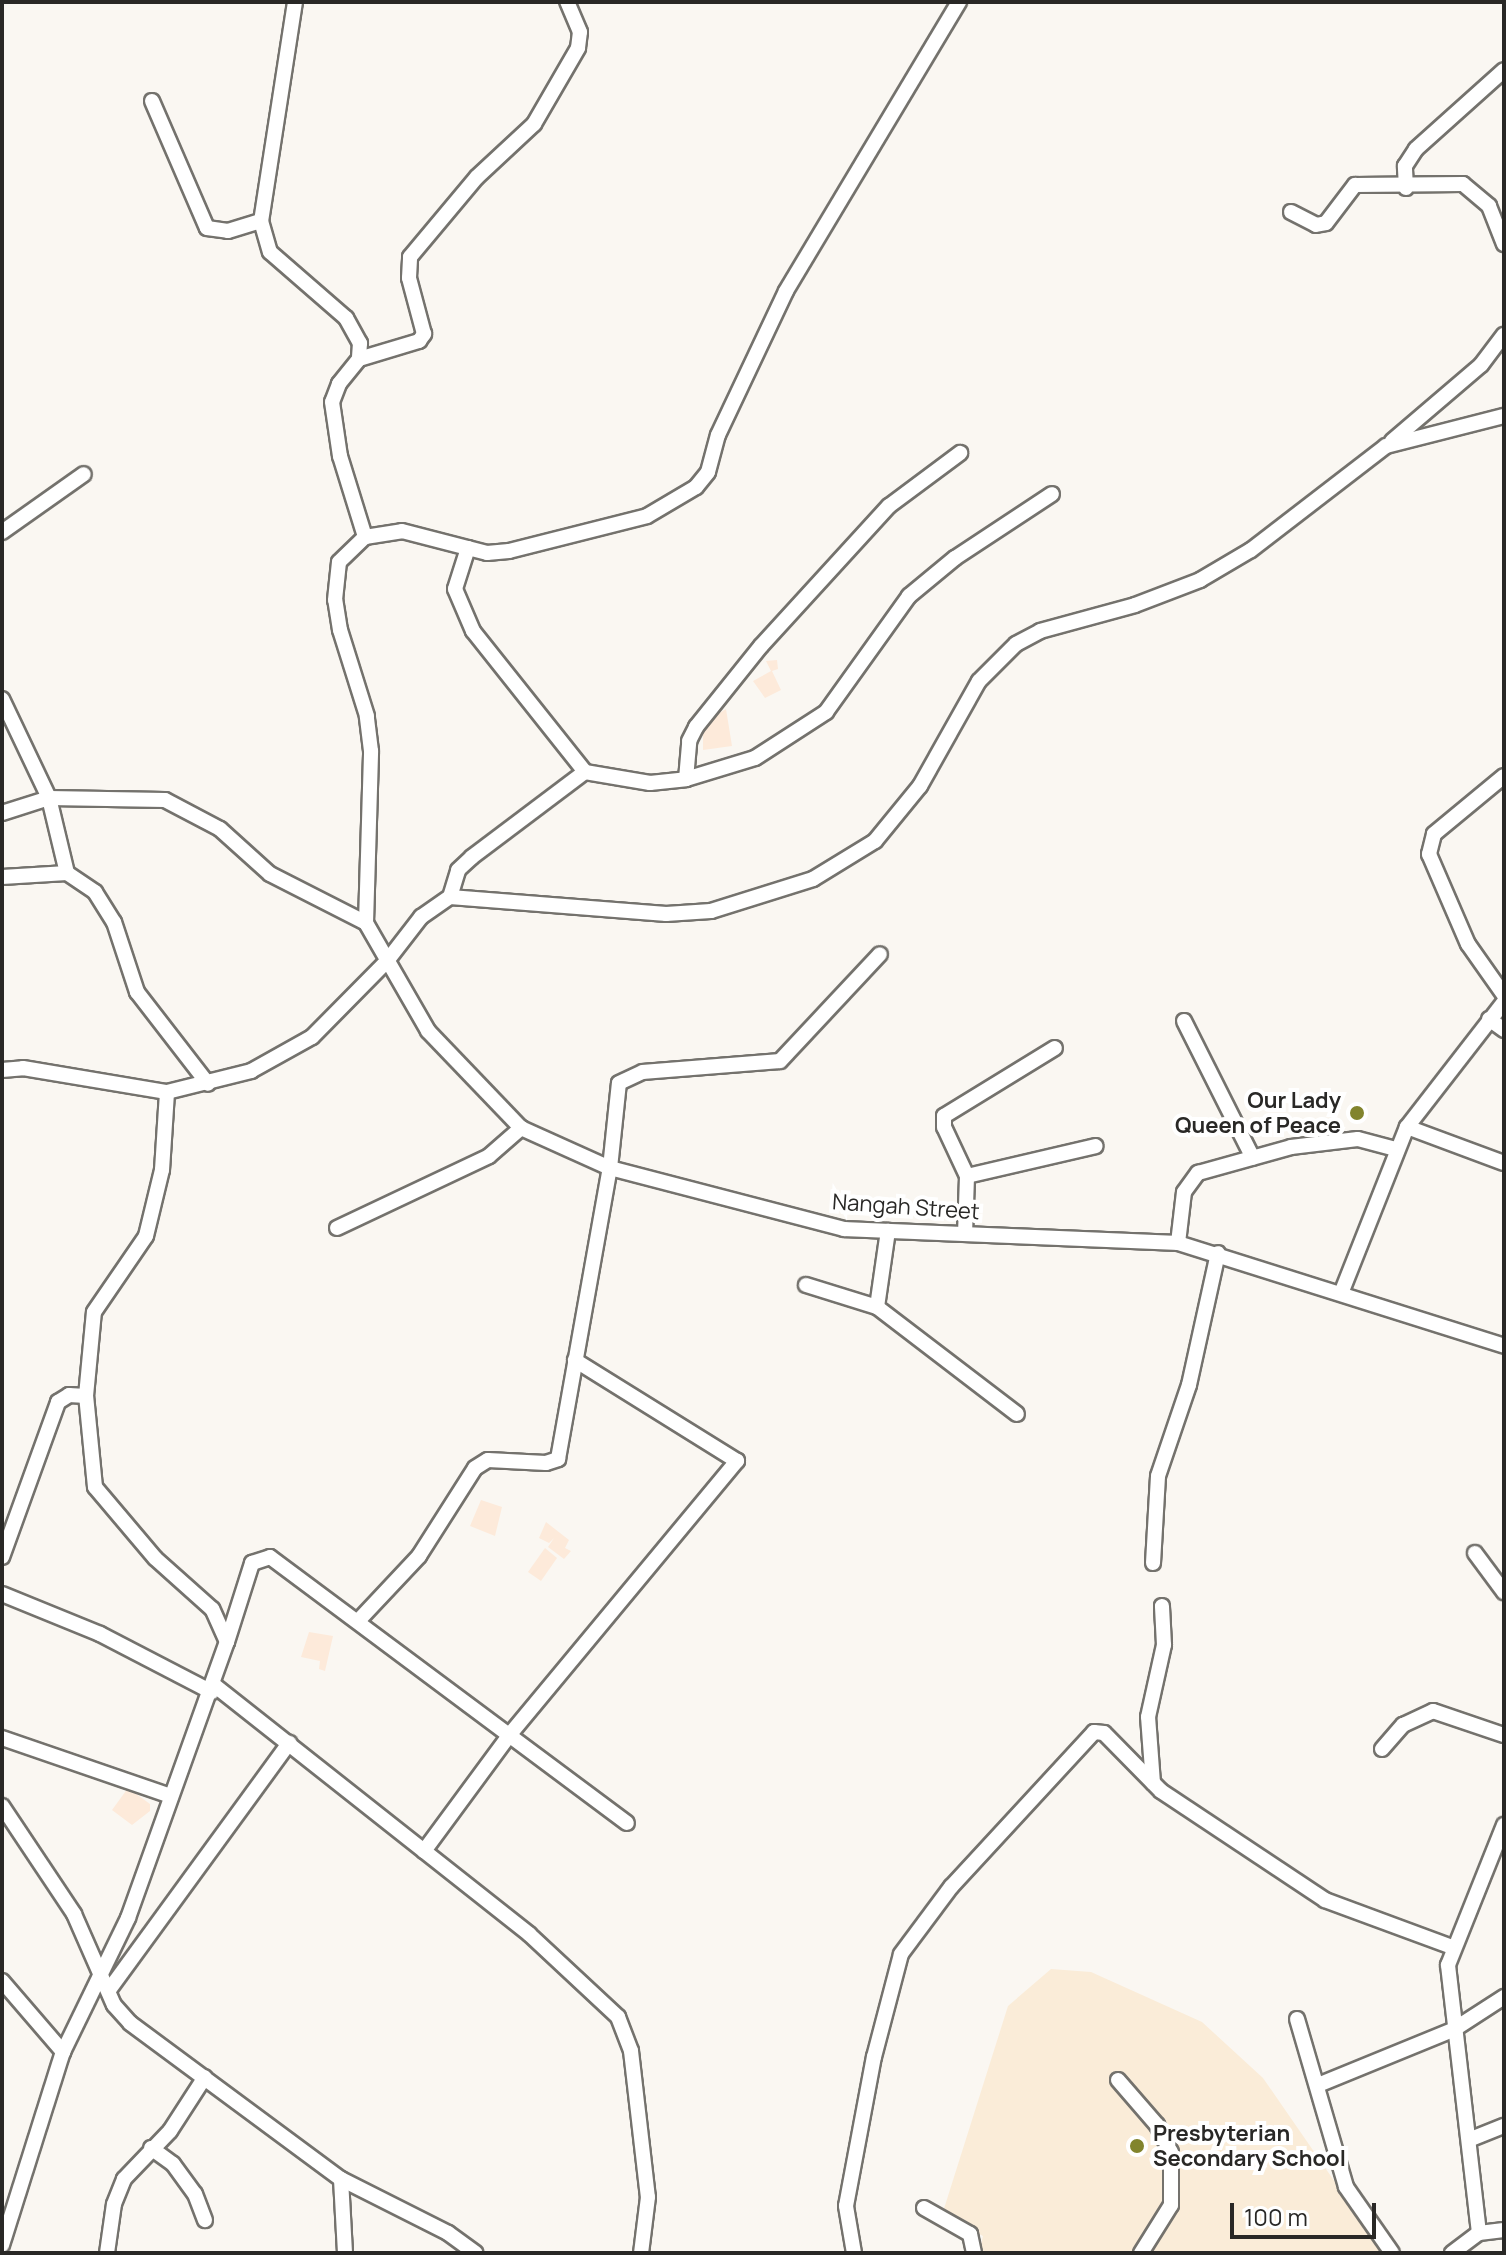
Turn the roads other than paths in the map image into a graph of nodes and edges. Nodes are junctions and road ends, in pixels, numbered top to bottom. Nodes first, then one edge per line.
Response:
1 (295, 2) edge
2 (567, 2) edge
3 (959, 2) edge
4 (1504, 70) edge
5 (152, 101) dead end
6 (1406, 188) junction
7 (1291, 212) dead end
8 (261, 221) junction
9 (1504, 244) edge
10 (1504, 335) edge
11 (359, 359) junction
12 (1421, 414) junction
13 (1504, 416) edge
14 (1429, 432) junction
15 (1386, 446) junction
16 (960, 453) dead end
17 (84, 474) dead end
18 (1052, 494) dead end
19 (2, 532) edge
20 (365, 537) junction
21 (468, 548) junction
22 (2, 699) edge
23 (585, 772) junction
24 (1504, 776) edge
25 (686, 779) junction
26 (49, 798) junction
27 (2, 813) edge
28 (67, 873) junction
29 (2, 877) edge
30 (450, 897) junction
31 (366, 923) junction
32 (880, 954) dead end
33 (387, 961) junction
34 (1504, 995) edge
35 (1504, 1002) edge
36 (1489, 1019) junction
37 (1184, 1021) dead end
38 (1504, 1030) edge
39 (1055, 1048) dead end
40 (2, 1070) edge
41 (208, 1084) junction
42 (167, 1092) junction
43 (1407, 1127) junction
44 (521, 1128) junction
45 (1096, 1146) dead end
46 (1395, 1149) junction
47 (1253, 1158) junction
48 (1504, 1163) edge
49 (610, 1168) junction
50 (967, 1176) junction
51 (337, 1228) dead end
52 (888, 1231) junction
53 (965, 1234) junction
54 (1178, 1243) junction
55 (1218, 1253) junction
56 (806, 1285) dead end
57 (1342, 1291) junction
58 (877, 1307) junction
59 (1504, 1346) edge
60 (575, 1360) junction
61 (86, 1396) junction
62 (1017, 1414) dead end
63 (1475, 1553) dead end
64 (2, 1557) edge
65 (1153, 1563) dead end
66 (1504, 1592) edge
67 (2, 1594) edge
68 (1162, 1606) dead end
69 (359, 1620) junction
70 (227, 1642) junction
71 (213, 1688) junction
72 (511, 1733) junction
73 (1504, 1735) edge
74 (2, 1738) edge
75 (289, 1743) junction
76 (1382, 1749) dead end
77 (1153, 1784) junction
78 (170, 1796) junction
79 (2, 1806) edge
80 (627, 1823) dead end
81 (1504, 1825) edge
82 (424, 1851) junction
83 (1452, 1947) junction
84 (103, 1974) junction
85 (2, 1981) edge
86 (109, 1990) junction
87 (1504, 1997) edge
88 (1297, 2019) dead end
89 (1453, 2030) junction
90 (63, 2052) junction
91 (205, 2077) junction
92 (1118, 2080) dead end
93 (1318, 2085) junction
94 (1504, 2126) edge
95 (1471, 2139) junction
96 (151, 2148) junction
97 (341, 2179) junction
98 (924, 2208) dead end
99 (205, 2220) dead end
100 (1504, 2230) edge
101 (1479, 2233) junction
102 (2, 2245) edge
103 (107, 2253) edge
104 (345, 2253) edge
105 (476, 2253) edge
106 (641, 2253) edge
107 (854, 2253) edge
108 (974, 2253) edge
109 (1141, 2253) edge
110 (1392, 2253) edge
111 (1452, 2253) edge

1 - 8 street
2 - 11 street
3 - 21 street
4 - 6 street
5 - 8 street
6 - 7 street
6 - 9 street
8 - 11 street
10 - 12 street
11 - 20 street
12 - 14 street
12 - 15 street
13 - 14 street
14 - 15 street
15 - 30 street
16 - 25 street
17 - 19 street
18 - 25 street
20 - 21 street
20 - 31 street
21 - 23 street
22 - 26 street
23 - 25 street
23 - 30 street
24 - 34 street
26 - 27 street
26 - 28 street
26 - 31 street
28 - 29 street
28 - 41 street
30 - 33 street
31 - 33 street, Nangah Street
32 - 49 street
33 - 41 street
33 - 44 street, Nangah Street
35 - 36 street
36 - 38 street
36 - 43 street
37 - 47 street
39 - 50 street
40 - 42 street
41 - 42 street
42 - 61 street
43 - 46 street
43 - 48 street
44 - 49 street, Nangah Street
44 - 51 street
45 - 50 street
46 - 47 street
46 - 57 street
47 - 54 street
49 - 52 street, Nangah Street
49 - 60 street
50 - 53 street
52 - 53 street, Nangah Street
52 - 58 street
53 - 54 street, Nangah Street
54 - 55 street, Nangah Street
55 - 57 street, Nangah Street
55 - 65 street
56 - 58 street
57 - 59 street, Nangah Street
58 - 62 street
60 - 69 street
60 - 72 street
61 - 64 street
61 - 70 street
63 - 66 street
67 - 71 street
68 - 77 street
69 - 70 street
69 - 72 street
70 - 71 street
71 - 75 street
71 - 78 street
72 - 80 street
72 - 82 street
73 - 76 street
74 - 78 street
75 - 82 street
75 - 86 street
77 - 83 street
77 - 107 street
78 - 84 street
79 - 84 street
81 - 83 street
82 - 106 street
83 - 89 street
84 - 86 street
84 - 90 street
85 - 90 street
86 - 91 street
87 - 89 street
88 - 93 street
89 - 93 street
89 - 95 street
90 - 102 street
91 - 96 street
91 - 97 street
92 - 109 street
93 - 110 street
94 - 95 street
95 - 101 street
96 - 99 street
96 - 103 street
97 - 104 street
97 - 105 street
98 - 108 street
100 - 101 street
101 - 111 street

